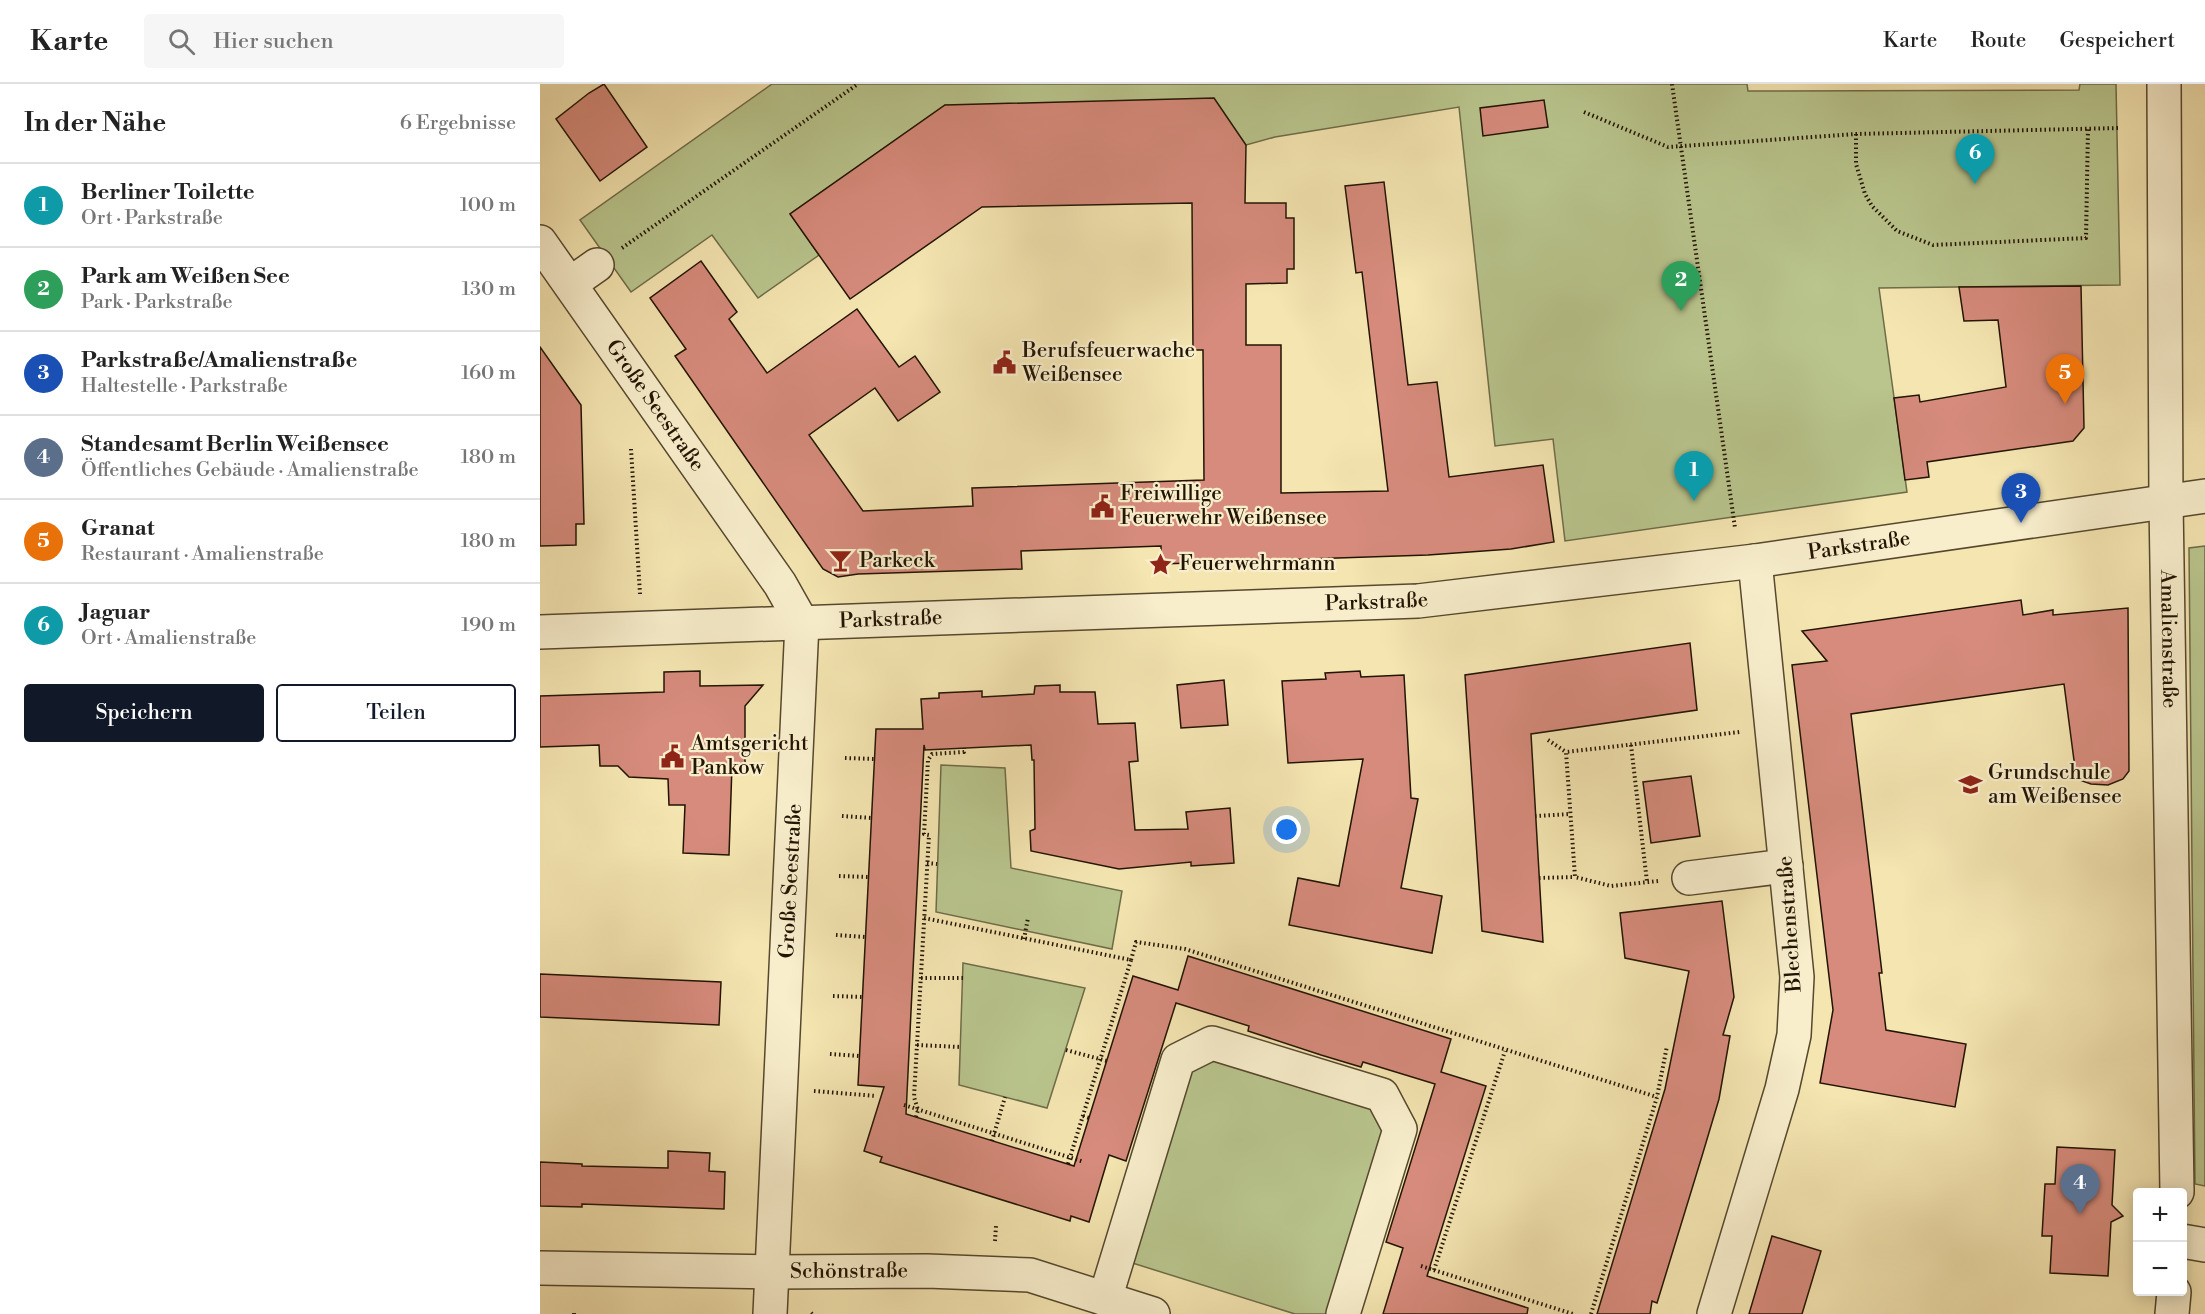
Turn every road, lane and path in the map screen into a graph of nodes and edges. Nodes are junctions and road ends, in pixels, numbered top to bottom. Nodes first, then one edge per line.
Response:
1 (858, 84) edge
2 (1672, 84) edge
3 (2164, 84) edge
4 (1584, 112) dead end
5 (2088, 127) junction
6 (2120, 128) dead end
7 (1856, 134) junction
8 (1681, 146) junction
9 (540, 242) edge
10 (597, 265) joint
11 (570, 284) junction
12 (631, 449) dead end
13 (2205, 496) edge
14 (2166, 502) junction
15 (1735, 528) dead end
16 (1755, 561) junction
17 (640, 594) dead end
18 (802, 623) junction
19 (540, 632) edge
20 (1740, 732) dead end
21 (1548, 740) dead end
22 (1631, 745) junction
23 (964, 748) dead end
24 (1566, 752) junction
25 (845, 758) dead end
26 (875, 759) dead end
27 (1570, 814) junction
28 (842, 816) dead end
29 (1535, 816) dead end
30 (872, 818) dead end
31 (927, 863) junction
32 (937, 864) dead end
33 (1786, 866) junction
34 (839, 876) dead end
35 (869, 877) dead end
36 (1575, 877) junction
37 (1539, 878) dead end
38 (1689, 878) joint
39 (1647, 882) junction
40 (924, 918) junction
41 (1029, 918) dead end
42 (836, 935) dead end
43 (866, 937) dead end
44 (1024, 939) junction
45 (1131, 960) junction
46 (921, 978) junction
47 (963, 978) dead end
48 (833, 996) dead end
49 (862, 997) dead end
50 (1118, 1002) junction
51 (1124, 1004) dead end
52 (917, 1045) junction
53 (1667, 1046) dead end
54 (961, 1047) dead end
55 (1065, 1050) dead end
56 (1505, 1051) junction
57 (830, 1054) dead end
58 (860, 1056) dead end
59 (1100, 1059) junction
60 (1107, 1061) dead end
61 (781, 1088) junction
62 (876, 1096) dead end
63 (1005, 1097) dead end
64 (1657, 1097) junction
65 (904, 1105) dead end
66 (918, 1110) junction
67 (1083, 1116) junction
68 (916, 1117) dead end
69 (1089, 1118) dead end
70 (993, 1134) junction
71 (992, 1141) dead end
72 (1070, 1157) junction
73 (1084, 1162) dead end
74 (1068, 1164) dead end
75 (2177, 1188) edge
76 (2187, 1242) edge
77 (2205, 1245) edge
78 (1421, 1266) dead end
79 (540, 1268) edge
80 (1434, 1270) junction
81 (772, 1272) junction
82 (2174, 1296) edge
83 (1105, 1299) junction
84 (1592, 1311) edge
85 (1600, 1311) dead end
86 (771, 1314) edge
87 (1153, 1314) edge
88 (1343, 1314) edge
89 (1573, 1314) edge
90 (1714, 1314) edge
91 (2172, 1314) edge

1 - 10 path
2 - 8 path
3 - 14 street, Amalienstraße
4 - 8 path
5 - 6 path
5 - 7 path
5 - 7 path
7 - 8 path
8 - 15 path
9 - 11 street, Große Seestraße
10 - 11 street
11 - 18 street, Große Seestraße
12 - 17 path
13 - 14 street, Parkstraße
14 - 16 street, Parkstraße
14 - 75 street, Amalienstraße
16 - 18 street, Parkstraße
16 - 33 street, Blechenstraße
18 - 19 street, Parkstraße
18 - 61 street, Große Seestraße
20 - 22 path
21 - 24 path
22 - 24 path
22 - 39 path
23 - 31 path
24 - 27 path
25 - 26 path
27 - 29 path
27 - 36 path
28 - 30 path
31 - 32 path
31 - 40 path
33 - 38 street
33 - 90 street, Blechenstraße
34 - 35 path
36 - 37 path
36 - 39 path
38 - 39 path
40 - 44 path
40 - 46 path
41 - 44 path
42 - 43 path
44 - 45 path
45 - 50 path
45 - 56 path
46 - 47 path
46 - 52 path
48 - 49 path
50 - 51 path
50 - 59 path
52 - 54 path
52 - 66 path
53 - 64 path
55 - 59 path
56 - 64 path
56 - 80 path
57 - 58 path
59 - 60 path
59 - 67 path
61 - 62 path
61 - 81 street, Große Seestraße
63 - 70 path
64 - 84 path
65 - 66 path
66 - 68 path
66 - 70 path
67 - 69 path
67 - 72 path
70 - 71 path
70 - 72 path
72 - 73 path
72 - 74 path
76 - 77 street
78 - 80 path
79 - 81 street, Schönstraße
80 - 89 path
81 - 83 street, Schönstraße
81 - 86 street, Große Seestraße
82 - 91 street
83 - 87 street, Schönstraße
83 - 88 street
84 - 85 path

